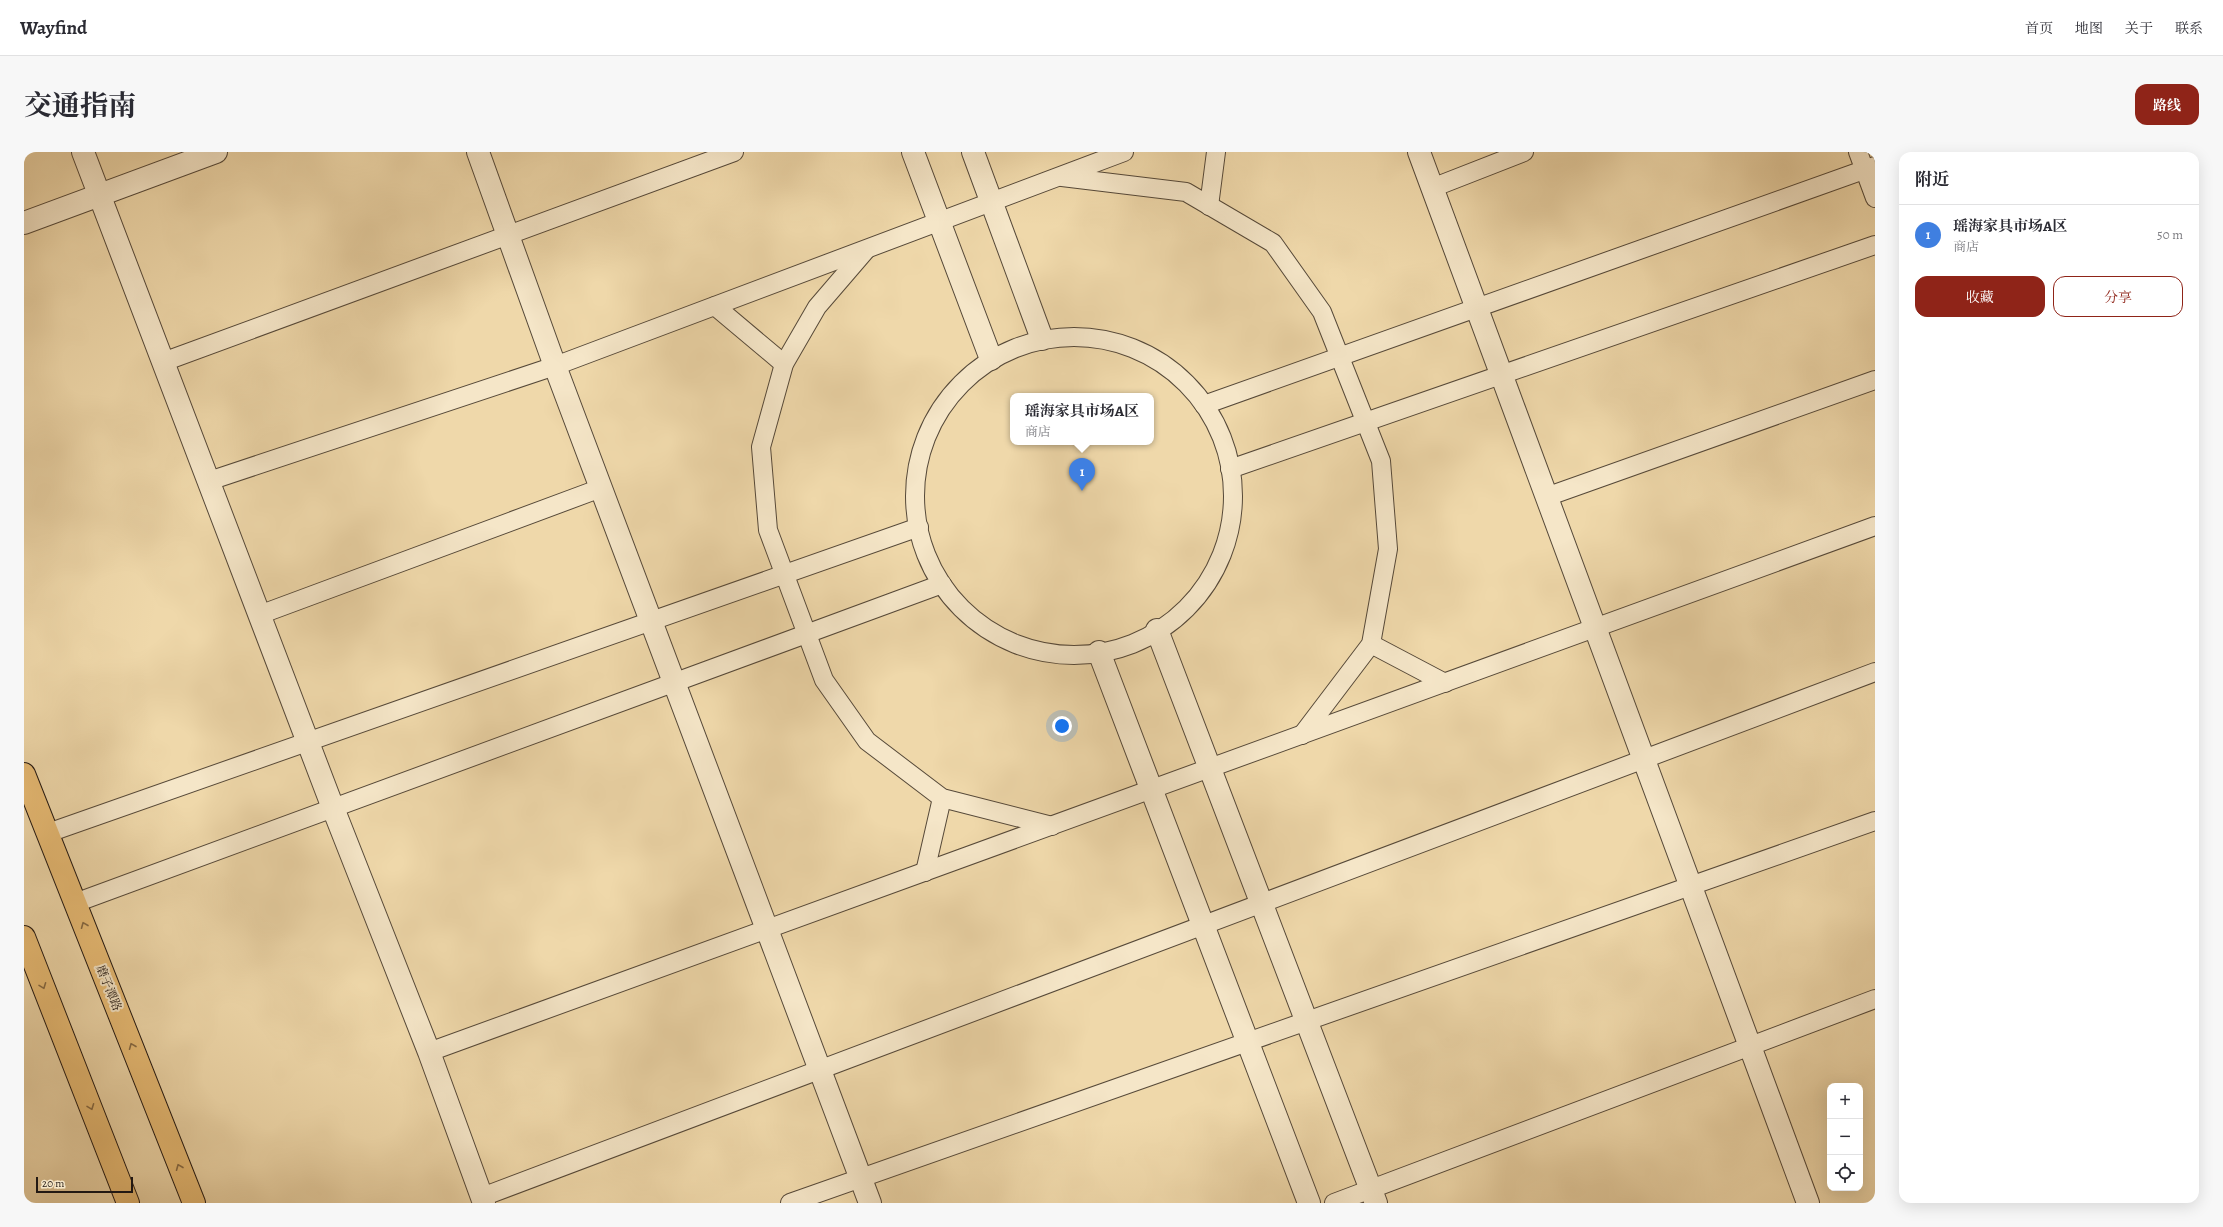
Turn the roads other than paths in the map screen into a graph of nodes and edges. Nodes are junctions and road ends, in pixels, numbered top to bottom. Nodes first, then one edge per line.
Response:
1 (83, 152) edge
2 (216, 152) edge
3 (478, 152) edge
4 (734, 152) edge
5 (913, 152) edge
6 (973, 152) edge
7 (1124, 152) edge
8 (1216, 152) edge
9 (1419, 152) edge
10 (1524, 152) edge
11 (1858, 152) edge
12 (1870, 168) edge
13 (1060, 176) junction
14 (1432, 188) junction
15 (99, 195) junction
16 (1875, 198) edge
17 (992, 202) junction
18 (1209, 206) junction
19 (939, 222) junction
20 (24, 223) edge
21 (508, 235) junction
22 (1875, 245) edge
23 (868, 248) junction
24 (715, 306) junction
25 (1477, 308) junction
26 (1042, 339) junction
27 (1340, 357) junction
28 (990, 359) junction
29 (163, 362) junction
30 (784, 364) junction
31 (556, 366) junction
32 (1501, 375) junction
33 (1875, 380) edge
34 (1204, 405) junction
35 (1365, 422) junction
36 (1230, 469) junction
37 (209, 481) junction
38 (601, 488) junction
39 (1546, 497) junction
40 (1875, 526) edge
41 (919, 527) junction
42 (785, 574) junction
43 (942, 584) junction
44 (259, 614) junction
45 (651, 621) junction
46 (1595, 628) junction
47 (1157, 630) junction
48 (807, 634) junction
49 (1371, 644) junction
50 (1099, 652) junction
51 (1875, 672) edge
52 (674, 683) junction
53 (1445, 683) junction
54 (1302, 735) junction
55 (308, 742) junction
56 (1644, 759) junction
57 (1210, 769) junction
58 (24, 774) edge
59 (1152, 790) junction
60 (942, 798) junction
61 (333, 808) junction
62 (1875, 821) edge
63 (1052, 826) junction
64 (48, 833) junction
65 (926, 872) junction
66 (1691, 886) junction
67 (75, 903) junction
68 (1261, 903) junction
69 (1203, 926) junction
70 (767, 930) junction
71 (24, 937) edge
72 (1875, 999) edge
73 (1306, 1021) junction
74 (1248, 1042) junction
75 (1750, 1046) junction
76 (430, 1052) junction
77 (820, 1070) junction
78 (861, 1178) junction
79 (1373, 1196) edge
80 (483, 1200) edge
81 (128, 1203) edge
82 (194, 1203) edge
83 (790, 1203) edge
84 (870, 1203) edge
85 (1310, 1203) edge
86 (1334, 1203) edge
87 (1808, 1203) edge

1 - 15 street
2 - 15 street
3 - 21 street
4 - 21 lane
5 - 19 street
6 - 17 street
7 - 13 lane
8 - 18 lane
9 - 14 street
10 - 14 lane
11 - 12 lane
12 - 16 lane
12 - 25 lane
13 - 17 lane
13 - 18 lane
14 - 25 street
15 - 20 street
15 - 29 street
17 - 19 lane
17 - 26 street
18 - 27 lane
19 - 23 lane
19 - 28 street
21 - 29 lane
21 - 31 street
22 - 32 lane
23 - 24 lane
23 - 30 lane
24 - 30 lane
24 - 31 lane
25 - 27 lane
25 - 32 street
26 - 28 lane
26 - 34 lane
27 - 34 lane
27 - 35 lane
28 - 41 lane
29 - 37 street
30 - 42 lane
31 - 37 lane
31 - 38 street
32 - 35 lane
32 - 39 street
33 - 39 lane
34 - 36 lane
35 - 36 lane
35 - 49 lane
36 - 47 lane
37 - 44 street
38 - 44 lane
38 - 45 street
39 - 46 street
40 - 46 lane
41 - 42 lane
41 - 43 lane
42 - 45 lane
42 - 48 lane
43 - 48 lane
43 - 50 lane
44 - 55 street
45 - 52 street
45 - 55 lane
46 - 53 lane
46 - 56 street
47 - 50 lane
47 - 57 street
48 - 52 lane
48 - 60 lane
49 - 53 lane
49 - 54 lane
50 - 59 street
51 - 56 lane
52 - 61 lane
52 - 70 street
53 - 54 lane
54 - 57 lane
55 - 61 street
55 - 64 lane
56 - 66 street
56 - 68 lane
57 - 59 lane
57 - 68 street
58 - 64 highway, 磨子潭路
59 - 63 lane
59 - 69 street
60 - 63 lane
60 - 65 lane
61 - 67 lane
61 - 76 street
62 - 66 lane
63 - 65 lane
64 - 67 highway, 磨子潭路
65 - 70 lane
66 - 73 lane
66 - 75 street
82 -> 67 highway, 磨子潭路
68 - 69 lane
68 - 73 street
69 - 74 street
69 - 77 lane
70 - 76 lane
70 - 77 street
71 -> 81 highway
72 - 75 lane
73 - 74 lane
73 - 79 street
74 - 78 lane
74 - 85 street
75 - 79 lane
75 - 87 street
76 - 80 street
77 - 78 street
77 - 80 lane
78 - 83 lane
78 - 84 street
79 - 86 lane

